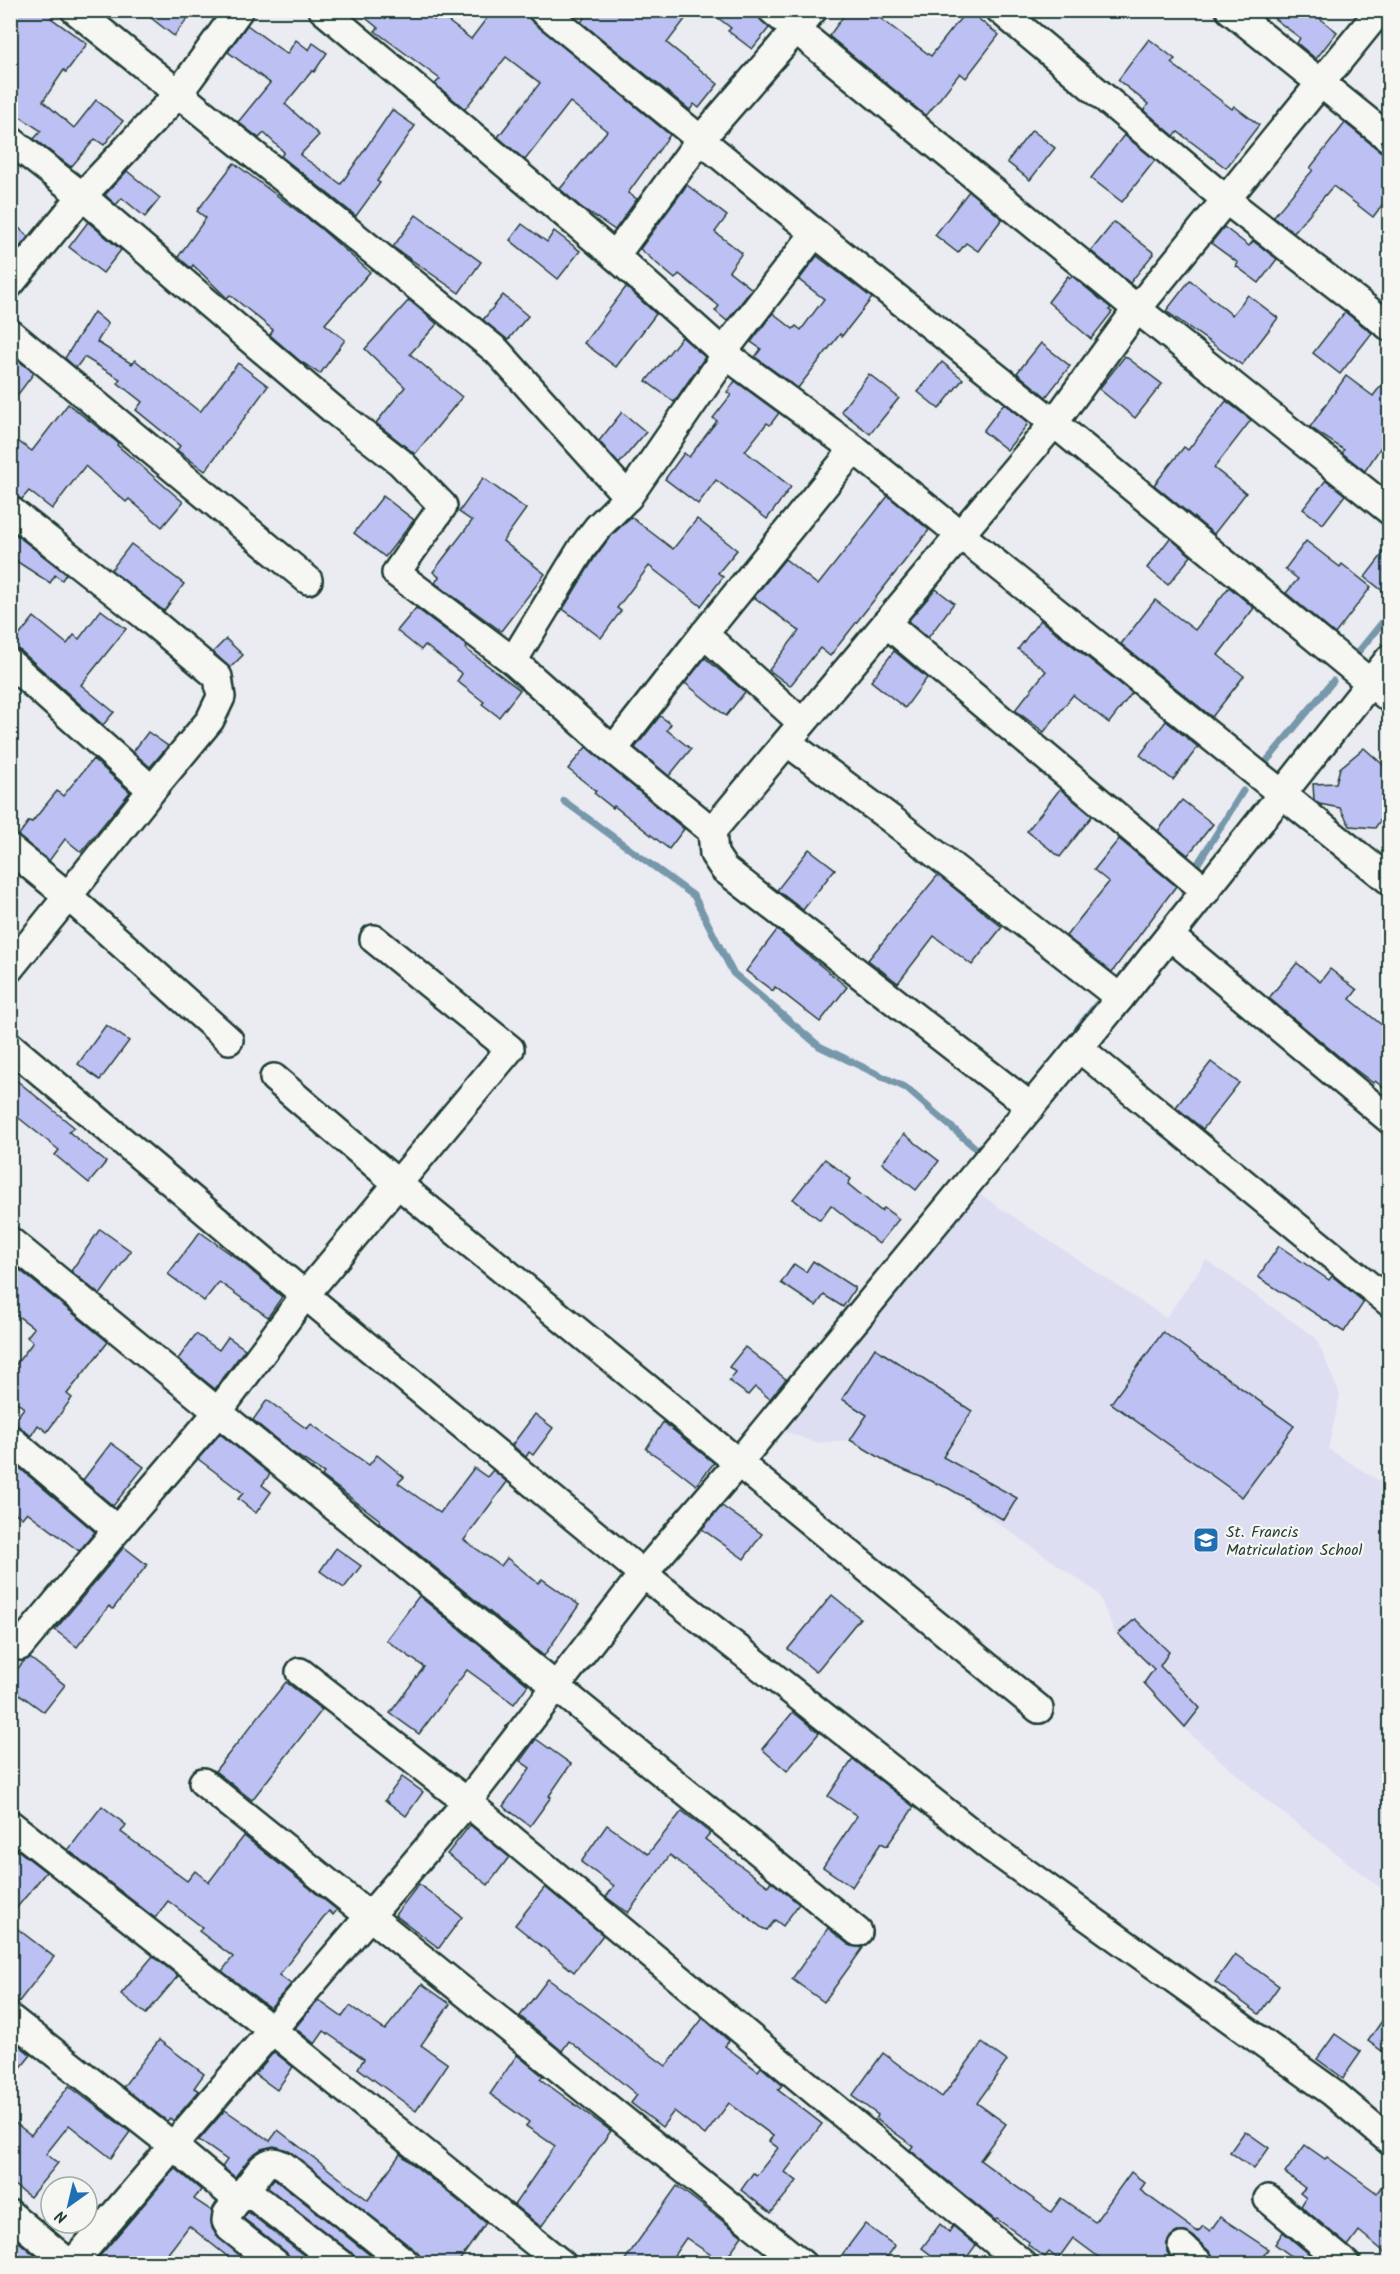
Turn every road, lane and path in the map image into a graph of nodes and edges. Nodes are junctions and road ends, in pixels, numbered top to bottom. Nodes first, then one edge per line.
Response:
1 (75, 10) edge
2 (239, 10) edge
3 (323, 10) edge
4 (542, 10) edge
5 (772, 10) edge
6 (1000, 10) edge
7 (1230, 10) edge
8 (1380, 10) edge
9 (804, 20) edge
10 (1320, 83) junction
11 (178, 94) junction
12 (1389, 139) edge
13 (10, 140) edge
14 (700, 140) junction
15 (82, 196) junction
16 (1225, 199) junction
17 (815, 233) junction
18 (615, 256) junction
19 (10, 284) edge
20 (1137, 309) junction
21 (1389, 327) edge
22 (10, 333) edge
23 (726, 355) junction
24 (1054, 423) junction
25 (854, 449) junction
26 (628, 497) junction
27 (10, 510) edge
28 (1389, 511) edge
29 (960, 534) junction
30 (308, 580) dead end
31 (886, 623) junction
32 (704, 634) junction
33 (1389, 658) edge
34 (513, 661) junction
35 (10, 663) edge
36 (1379, 691) edge
37 (794, 732) junction
38 (614, 750) junction
39 (152, 790) junction
40 (1282, 794) junction
41 (712, 831) junction
42 (10, 849) edge
43 (1389, 881) edge
44 (1206, 891) junction
45 (68, 896) junction
46 (1170, 936) junction
47 (374, 939) dead end
48 (10, 968) edge
49 (1120, 998) junction
50 (229, 1040) dead end
51 (10, 1046) edge
52 (1079, 1048) junction
53 (274, 1078) dead end
54 (1031, 1107) junction
55 (1389, 1120) edge
56 (398, 1184) junction
57 (10, 1241) edge
58 (305, 1295) junction
59 (1389, 1303) edge
60 (218, 1412) junction
61 (10, 1439) edge
62 (738, 1463) junction
63 (117, 1530) junction
64 (643, 1574) junction
65 (14, 1647) edge
66 (300, 1672) dead end
67 (557, 1686) junction
68 (1039, 1709) dead end
69 (203, 1782) dead end
70 (467, 1802) junction
71 (10, 1824) edge
72 (369, 1916) junction
73 (858, 1932) dead end
74 (10, 2018) edge
75 (272, 2030) junction
76 (1389, 2141) edge
77 (172, 2145) junction
78 (242, 2195) junction
79 (1268, 2199) dead end
80 (10, 2214) edge
81 (71, 2264) edge
82 (276, 2264) edge
83 (341, 2264) edge
84 (407, 2264) edge
85 (562, 2264) edge
86 (802, 2264) edge
87 (1023, 2264) edge
88 (1346, 2264) edge

1 - 11 street
2 - 11 street
3 - 18 street
4 - 14 street
5 - 9 street
6 - 16 street
7 - 10 street
8 - 10 street
9 - 14 street
9 - 20 street
10 - 12 street
10 - 16 street
11 - 15 street
11 - 26 street
13 - 15 street
14 - 17 street
14 - 18 street
15 - 19 street
15 - 34 street
16 - 20 street
16 - 21 street
17 - 23 street
17 - 24 street
18 - 23 street
20 - 24 street
20 - 28 street
22 - 30 street
23 - 25 street
23 - 26 street
24 - 29 street
24 - 36 street
25 - 29 street
25 - 32 street
26 - 34 street
27 - 39 street
29 - 31 street
29 - 40 street
31 - 37 street
31 - 44 street
32 - 37 street
32 - 38 street
33 - 36 street
34 - 38 street
35 - 39 street
36 - 40 street
37 - 41 street
37 - 49 street
38 - 41 street
39 - 45 street
40 - 43 street
40 - 44 street
41 - 54 street
42 - 45 street
44 - 46 street
45 - 48 street
45 - 50 street
46 - 49 street
46 - 55 street
47 - 56 street
49 - 52 street
51 - 58 street
52 - 54 street
52 - 59 street
53 - 56 street
54 - 62 street
56 - 58 street
56 - 62 street
57 - 60 street
58 - 60 street
58 - 64 street
60 - 63 street
60 - 67 street
61 - 63 street
62 - 64 street
62 - 68 street
63 - 65 street
64 - 67 street
64 - 76 street
66 - 70 street
67 - 70 street
67 - 73 street
69 - 72 street
70 - 72 street
70 - 87 street
71 - 75 street
72 - 75 street
72 - 86 street
74 - 77 street
75 - 77 street
75 - 85 street
77 - 78 street
77 - 81 street
78 - 82 street
78 - 83 street
78 - 84 street
79 - 88 street
80 - 81 street

